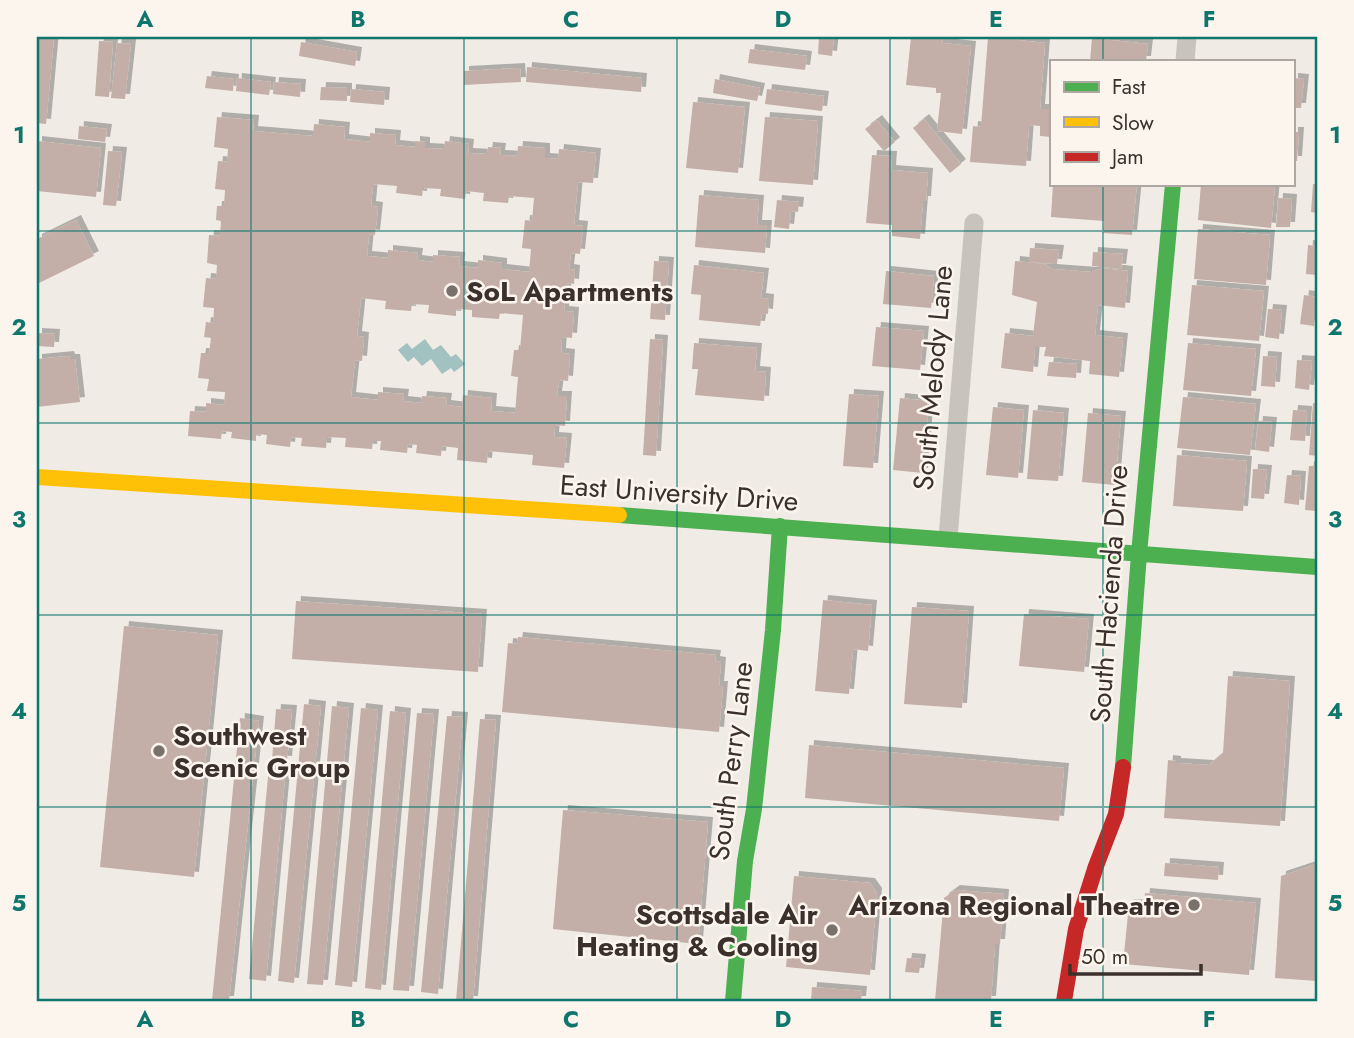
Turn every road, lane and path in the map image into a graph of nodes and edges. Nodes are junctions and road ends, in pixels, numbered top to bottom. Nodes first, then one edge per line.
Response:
1 (1187, 37) edge
2 (1185, 60) edge
3 (1173, 186) edge
4 (975, 223) dead end
5 (37, 477) edge
6 (780, 526) junction
7 (948, 538) junction
8 (1139, 554) junction
9 (1317, 567) edge
10 (733, 1001) edge
11 (1064, 1001) edge

1 - 2 street
3 - 8 street, South Hacienda Drive
4 - 7 street, South Melody Lane
5 - 6 street, East University Drive
6 - 7 street, East University Drive
6 - 10 street, South Perry Lane
7 - 8 street, East University Drive
8 - 9 street, East University Drive
8 - 11 street, South Hacienda Drive

